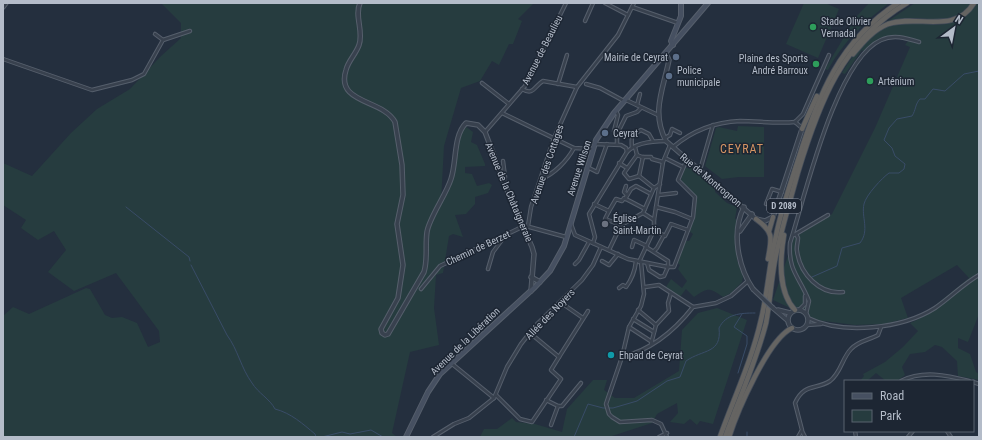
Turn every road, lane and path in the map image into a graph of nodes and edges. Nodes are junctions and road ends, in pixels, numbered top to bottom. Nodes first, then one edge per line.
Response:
1 (6, 3) edge
2 (360, 3) edge
3 (566, 3) edge
4 (593, 3) edge
5 (605, 3) edge
6 (614, 3) edge
7 (634, 3) edge
8 (681, 3) edge
9 (708, 3) edge
10 (897, 3) edge
11 (907, 3) edge
12 (974, 3) edge
13 (612, 6) junction
14 (3, 7) edge
15 (632, 7) junction
16 (628, 15) junction
17 (585, 21) dead end
18 (678, 23) junction
19 (190, 31) dead end
20 (154, 34) dead end
21 (163, 40) junction
22 (919, 42) dead end
23 (673, 46) junction
24 (666, 54) junction
25 (829, 55) dead end
26 (567, 56) dead end
27 (3, 59) edge
28 (840, 67) junction
29 (829, 78) junction
30 (482, 83) dead end
31 (558, 84) junction
32 (586, 84) dead end
33 (577, 87) junction
34 (522, 89) junction
35 (640, 94) dead end
36 (625, 100) junction
37 (509, 104) junction
38 (637, 105) junction
39 (641, 108) junction
40 (616, 110) junction
41 (502, 113) junction
42 (658, 115) junction
43 (795, 122) junction
44 (713, 125) junction
45 (802, 129) junction
46 (484, 132) junction
47 (680, 133) dead end
48 (617, 134) junction
49 (554, 138) junction
50 (665, 140) junction
51 (653, 141) junction
52 (594, 144) junction
53 (607, 144) junction
54 (617, 144) junction
55 (671, 146) junction
56 (633, 147) junction
57 (574, 148) junction
58 (592, 149) junction
59 (627, 152) junction
60 (638, 155) junction
61 (643, 157) junction
62 (665, 158) junction
63 (687, 159) junction
64 (503, 161) dead end
65 (663, 162) junction
66 (620, 163) junction
67 (586, 167) junction
68 (683, 167) junction
69 (627, 168) junction
70 (700, 170) junction
71 (639, 176) junction
72 (540, 180) junction
73 (503, 181) junction
74 (660, 184) junction
75 (626, 186) dead end
76 (654, 188) junction
77 (676, 193) dead end
78 (782, 193) junction
79 (651, 194) junction
80 (659, 195) junction
81 (627, 196) junction
82 (625, 199) junction
83 (594, 204) junction
84 (766, 204) dead end
85 (656, 207) junction
86 (744, 207) junction
87 (645, 209) junction
88 (609, 211) junction
89 (643, 213) junction
90 (752, 214) junction
91 (828, 215) dead end
92 (773, 217) junction
93 (692, 218) junction
94 (756, 218) junction
95 (654, 220) junction
96 (784, 222) junction
97 (570, 224) junction
98 (621, 225) junction
99 (522, 226) junction
100 (528, 226) junction
101 (654, 230) junction
102 (688, 230) junction
103 (769, 231) junction
104 (796, 234) junction
105 (506, 235) junction
106 (664, 235) junction
107 (792, 236) junction
108 (566, 237) junction
109 (738, 240) junction
110 (589, 242) junction
111 (593, 243) junction
112 (647, 246) junction
113 (601, 247) junction
114 (632, 247) dead end
115 (609, 250) junction
116 (654, 250) junction
117 (618, 254) junction
118 (602, 261) dead end
119 (639, 262) junction
120 (647, 263) junction
121 (575, 264) dead end
122 (668, 267) junction
123 (488, 269) dead end
124 (979, 275) edge
125 (531, 277) junction
126 (767, 279) junction
127 (748, 281) junction
128 (540, 282) junction
129 (535, 287) joint
130 (645, 287) junction
131 (619, 288) dead end
132 (421, 289) dead end
133 (531, 291) junction
134 (843, 292) dead end
135 (671, 294) junction
136 (805, 294) junction
137 (560, 302) junction
138 (693, 307) junction
139 (773, 308) junction
140 (638, 310) junction
141 (797, 310) junction
142 (588, 311) dead end
143 (790, 313) junction
144 (806, 314) junction
145 (583, 318) junction
146 (808, 318) junction
147 (633, 319) junction
148 (787, 320) junction
149 (825, 324) junction
150 (656, 325) junction
151 (807, 325) junction
152 (629, 327) junction
153 (881, 327) junction
154 (792, 328) junction
155 (654, 332) junction
156 (530, 333) junction
157 (651, 343) junction
158 (559, 357) junction
159 (622, 357) junction
160 (451, 363) junction
161 (903, 380) edge
162 (966, 380) edge
163 (581, 383) dead end
164 (496, 394) junction
165 (494, 398) junction
166 (546, 400) junction
167 (558, 406) junction
168 (551, 425) dead end
169 (802, 430) junction
170 (667, 433) junction
171 (406, 436) edge
172 (433, 437) edge
173 (659, 437) edge
174 (667, 437) edge
175 (720, 437) edge
176 (724, 437) edge
177 (729, 437) edge
178 (798, 437) edge
179 (805, 437) edge

1 - 14 street
2 - 46 street
3 - 34 street, Avenue de Beaulieu
4 - 17 street
5 - 13 street
6 - 13 street
7 - 15 street, Avenue des Cottages
8 - 18 main road
9 - 23 main road, Avenue Wilson
10 - 29 highway, D 2089
11 - 28 highway, D 2089
12 - 28 highway
13 - 16 street
15 - 16 street, Avenue des Cottages
15 - 18 street
16 - 33 street, Avenue des Cottages
18 - 23 main road
19 - 21 street
20 - 21 street
21 - 27 street
22 - 107 street
23 - 24 main road, Avenue Wilson
24 - 36 main road, Avenue Wilson
24 - 42 street
25 - 43 street
26 - 31 street
28 - 96 highway, D 2089
29 - 45 highway
29 - 126 highway, D 2089
30 - 37 street
31 - 33 street
31 - 34 street
32 - 36 street
33 - 49 street, Avenue des Cottages
34 - 37 street, Avenue de Beaulieu
35 - 38 street
36 - 38 street
36 - 40 main road, Avenue Wilson
37 - 41 street, Avenue de Beaulieu
38 - 39 street
39 - 42 street
39 - 48 street
40 - 48 street
40 - 52 main road, Avenue Wilson
41 - 46 street, Avenue de Beaulieu
41 - 49 street
42 - 50 street
43 - 44 street
43 - 45 street
44 - 55 street
44 - 70 street
45 - 78 street
46 - 73 street, Avenue de la Châtaigneraie
47 - 50 street
48 - 54 street
49 - 57 street
49 - 72 street, Avenue des Cottages
50 - 51 street
50 - 55 street, Rue de Montrognon
51 - 56 street
51 - 56 street
52 - 53 street
52 - 58 main road, Avenue Wilson
53 - 54 street
53 - 67 street
54 - 59 street
55 - 62 street
55 - 63 street, Rue de Montrognon
56 - 59 street
56 - 60 street
57 - 58 street
57 - 72 street
58 - 67 main road, Avenue Wilson
59 - 66 street
60 - 61 street
60 - 69 street
61 - 65 street
61 - 71 street
62 - 65 street
62 - 68 street
63 - 68 street
63 - 70 street, Rue de Montrognon
64 - 73 street
65 - 74 street
66 - 69 street
66 - 83 street
67 - 97 main road, Avenue Wilson
68 - 93 street
69 - 71 street
70 - 86 street, Rue de Montrognon
71 - 76 street
72 - 100 street, Avenue des Cottages
73 - 99 street, Avenue de la Châtaigneraie
74 - 76 street
74 - 80 street
75 - 81 street
76 - 79 street
77 - 80 street
78 - 84 street
78 - 92 street
79 - 81 street
79 - 87 street
80 - 85 street
81 - 82 street
82 - 87 street
82 - 88 street
83 - 88 street
83 - 111 street
85 - 93 street
85 - 95 street
86 - 90 street, Rue de Montrognon
86 - 109 street
87 - 89 street
88 - 98 street
89 - 95 street
89 - 98 street
90 - 94 street, Rue de Montrognon
90 - 109 street
91 - 104 street
92 - 94 street
92 - 103 highway
93 - 102 street
94 - 103 highway
95 - 101 street
96 - 141 highway
96 - 176 highway, D 2089
97 - 108 main road, Avenue Wilson
97 - 110 street
98 - 115 street
99 - 100 street, Chemin de Berzet
99 - 105 street, Chemin de Berzet
99 - 125 street, Avenue de la Châtaigneraie
100 - 108 street, Chemin de Berzet
101 - 106 street
101 - 112 street
102 - 106 street
102 - 122 street
103 - 126 highway
104 - 107 street
104 - 134 street
105 - 123 street
105 - 132 street, Chemin de Berzet
106 - 116 street
107 - 136 street
108 - 128 main road, Avenue Wilson
109 - 127 street
110 - 111 street
110 - 121 street
111 - 113 street
112 - 114 street
112 - 116 street
112 - 119 street
113 - 115 street
113 - 137 street, Allée des Noyers
115 - 117 street
116 - 122 street
117 - 118 street
117 - 119 street
119 - 120 street
119 - 130 street
119 - 131 street
120 - 122 street
120 - 122 street
124 - 153 street
125 - 128 street
125 - 133 street, Avenue de la Châtaigneraie
126 - 175 highway, D 2089
127 - 138 street
127 - 139 street, bridge
128 - 129 main road, Avenue Wilson
129 - 133 main road, Avenue de la Libération
130 - 135 street
130 - 140 street
133 - 160 main road, Avenue de la Libération
135 - 138 street
135 - 150 street
136 - 141 street
136 - 144 street
137 - 145 street
137 - 156 street, Allée des Noyers
138 - 157 street
139 - 143 street
139 - 148 street
140 - 147 street
140 - 150 street
141 - 143 street
141 - 144 street
142 - 145 street
143 - 148 street
144 - 146 street
145 - 158 street
146 - 149 street
146 - 151 street
147 - 152 street
147 - 155 street
148 - 154 street
149 - 151 street
149 - 153 street
150 - 155 street
151 - 154 street
152 - 157 street
152 - 159 street
153 - 169 street
154 - 177 highway
155 - 157 street
156 - 158 street
156 - 164 street, Allée des Noyers
157 - 159 street
158 - 166 street
159 - 170 street
160 - 165 street
160 - 171 main road, Avenue de la Libération
161 - 162 street
163 - 167 street
164 - 165 street, Allée des Noyers
164 - 166 street
165 - 172 street
166 - 167 street
167 - 168 street
169 - 178 street
169 - 179 street
170 - 173 street
170 - 174 street

